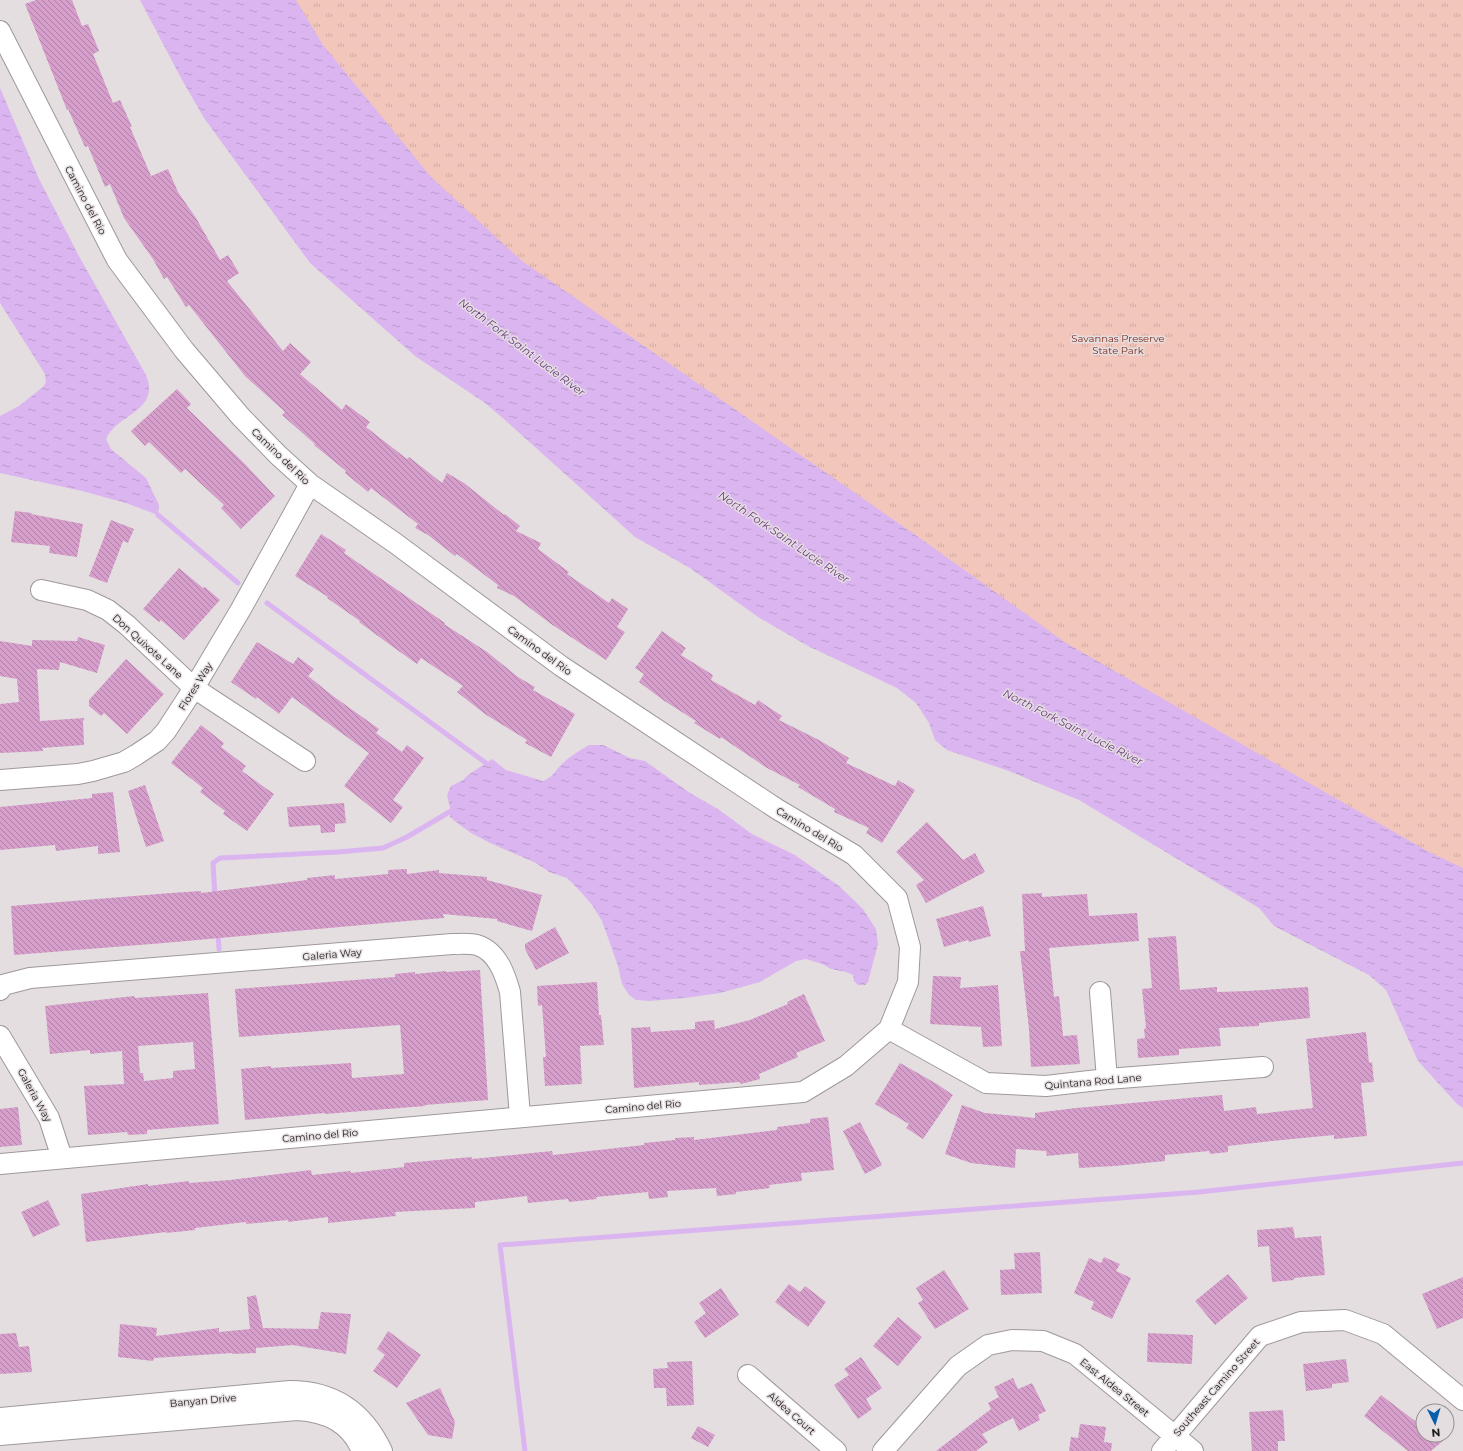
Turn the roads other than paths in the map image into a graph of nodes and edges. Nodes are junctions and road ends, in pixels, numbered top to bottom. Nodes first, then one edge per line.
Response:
1 (0, 31) edge
2 (310, 484) junction
3 (41, 590) dead end
4 (194, 688) junction
5 (305, 761) dead end
6 (0, 780) edge
7 (1, 986) edge
8 (1100, 992) dead end
9 (889, 1029) junction
10 (0, 1036) edge
11 (1263, 1067) dead end
12 (1107, 1079) junction
13 (520, 1116) junction
14 (62, 1158) junction
15 (0, 1164) edge
16 (748, 1375) dead end
17 (1463, 1400) edge
18 (306, 1401) junction
19 (0, 1418) edge
20 (66, 1421) junction
21 (0, 1435) edge
22 (1175, 1435) junction
23 (362, 1451) edge
24 (382, 1451) edge
25 (836, 1451) edge
26 (883, 1451) edge
27 (1162, 1451) edge
28 (1194, 1451) edge

1 - 2 street, Camino del Rio
2 - 4 street, Flores Way
2 - 9 street, Camino del Rio
3 - 4 street, Don Quixote Lane
4 - 5 street, Don Quixote Lane
4 - 6 street, Flores Way
7 - 13 street, Galeria Way
8 - 12 street
9 - 12 street, Quintana Rod Lane
9 - 13 street, Camino del Rio
10 - 14 street, Galeria Way
11 - 12 street, Quintana Rod Lane
13 - 14 street, Camino del Rio
14 - 15 street, Camino del Rio
16 - 25 street, Aldea Court
17 - 22 street, Southeast Camino Street
18 - 20 street, Banyan Drive
18 - 23 street, Banyan Drive
18 - 24 street, Banyan Drive
19 - 20 street, Banyan Drive
20 - 21 street, Banyan Drive
22 - 26 street, East Aldea Street
22 - 27 street, Southeast Camino Street
22 - 28 street, East Aldea Street

